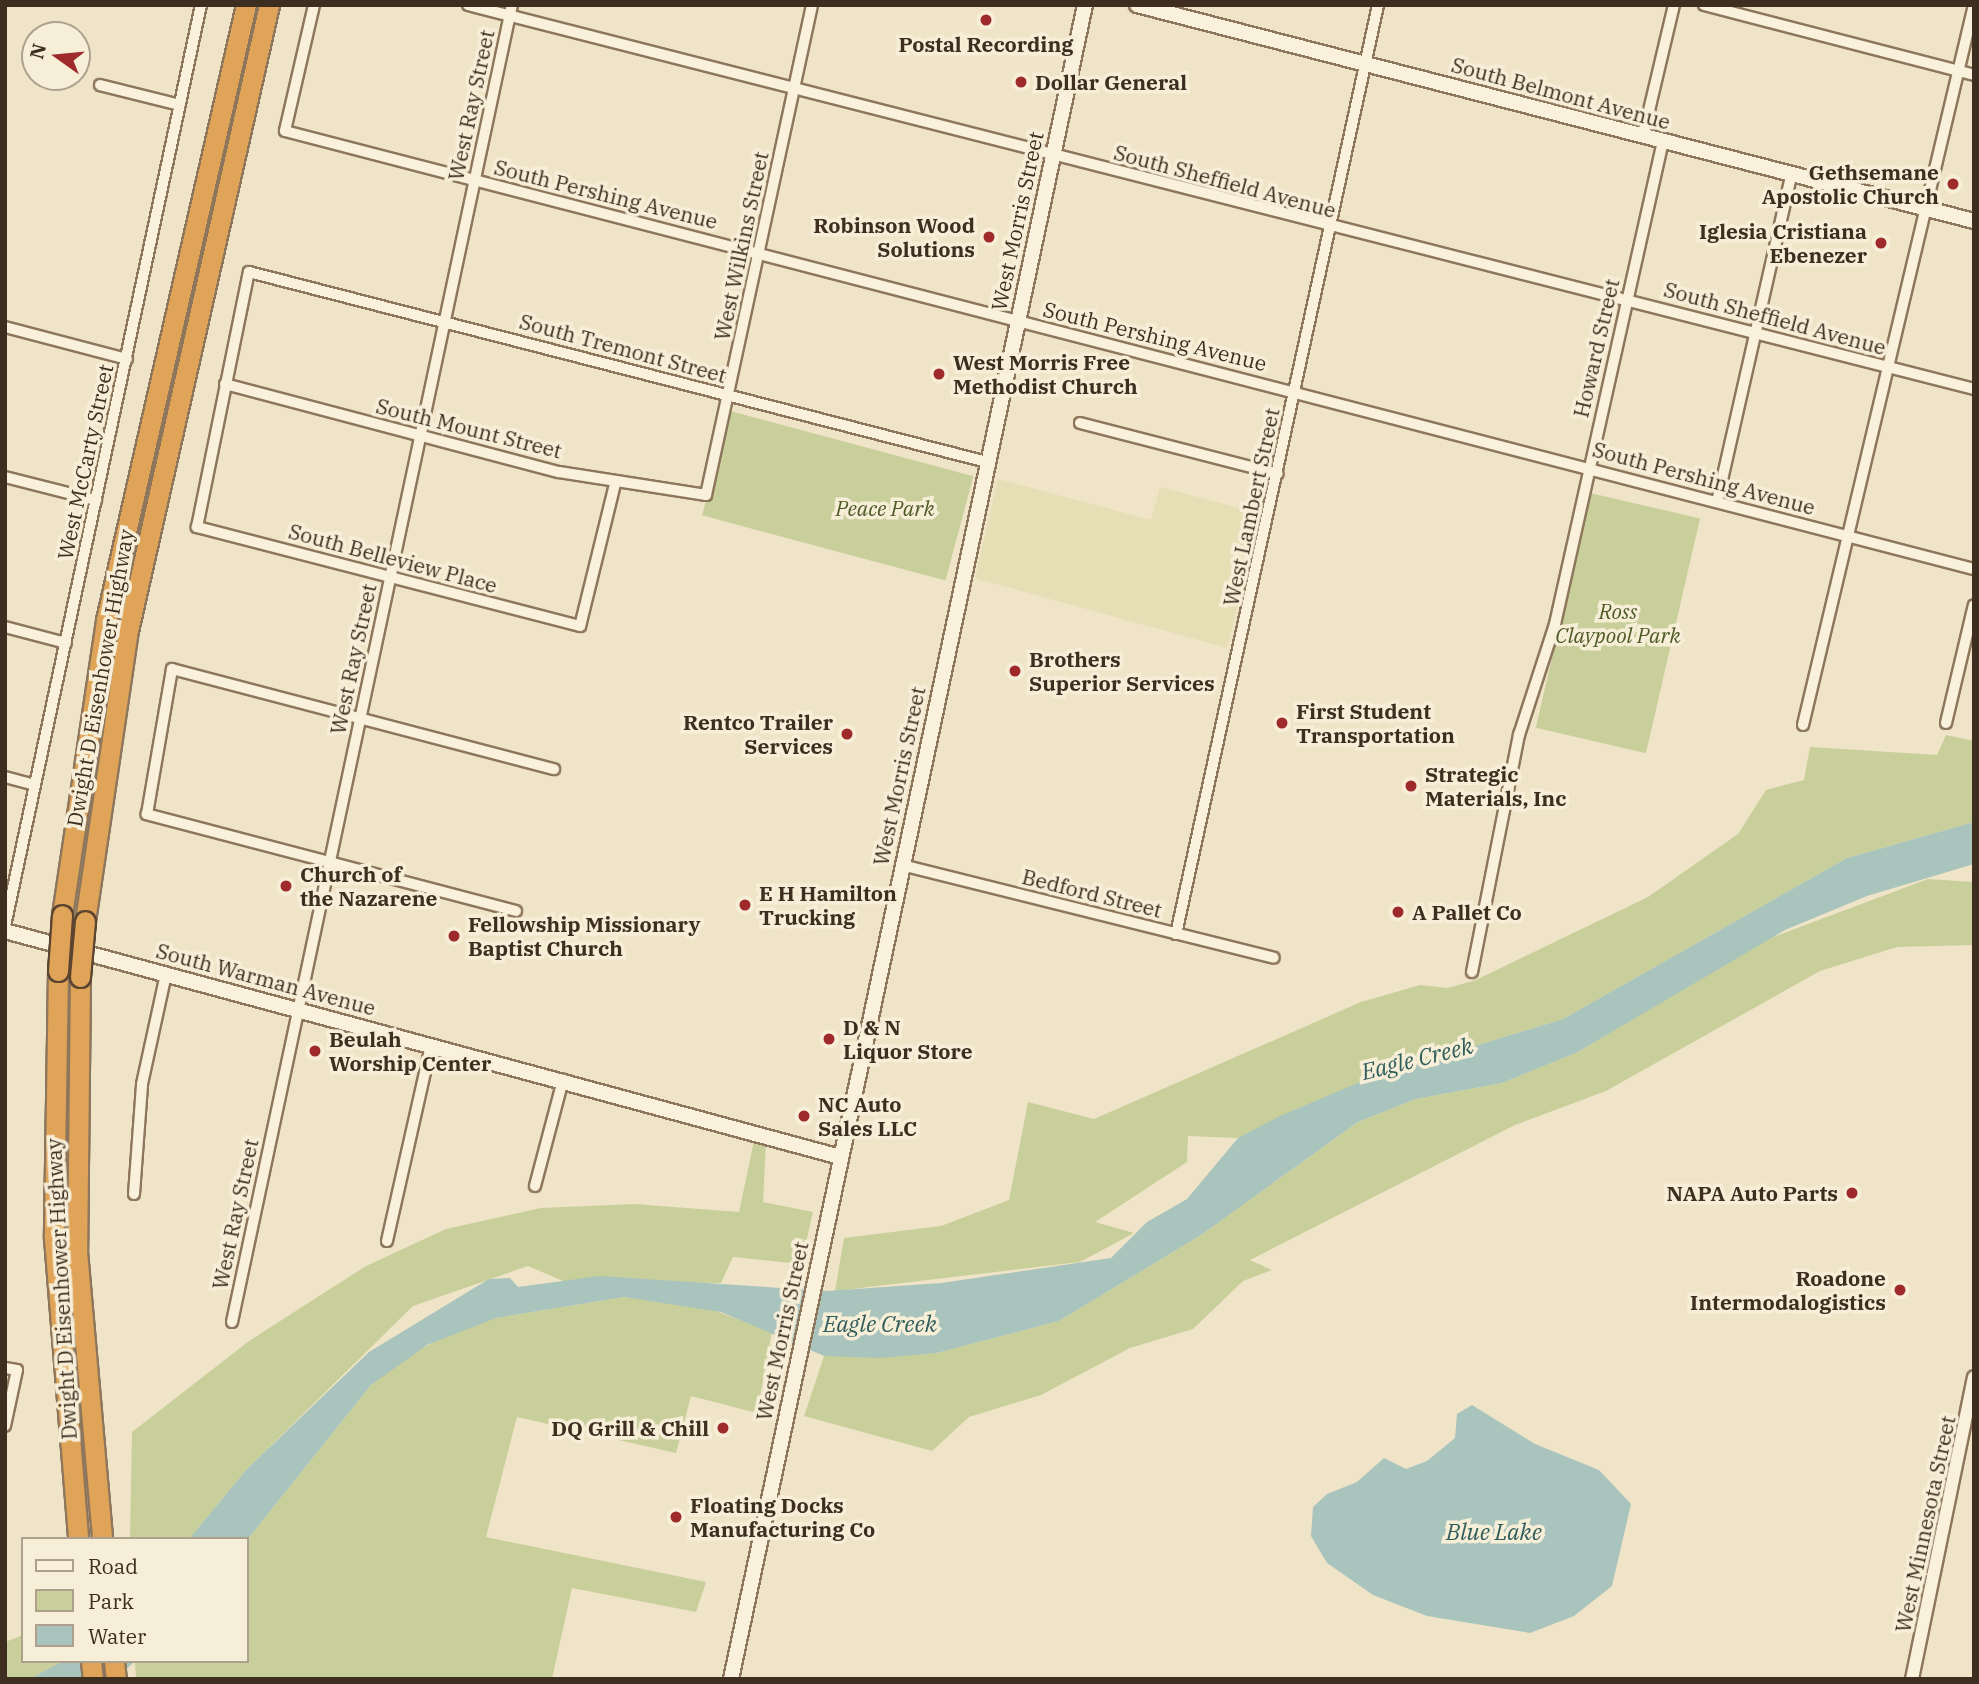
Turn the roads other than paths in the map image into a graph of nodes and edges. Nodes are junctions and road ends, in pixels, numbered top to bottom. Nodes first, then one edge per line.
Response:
1 (201, 5) edge
2 (246, 5) edge
3 (269, 5) edge
4 (314, 5) edge
5 (468, 5) edge
6 (812, 5) edge
7 (1085, 5) edge
8 (1137, 5) edge
9 (1378, 5) edge
10 (1674, 5) edge
11 (1704, 5) edge
12 (1974, 5) edge
13 (511, 11) edge
14 (1365, 64) junction
15 (1958, 71) junction
16 (1974, 75) edge
17 (100, 85) dead end
18 (794, 89) junction
19 (180, 105) junction
20 (1643, 136) junction
21 (1663, 141) junction
22 (1052, 156) junction
23 (1791, 175) junction
24 (475, 180) junction
25 (1924, 209) junction
26 (1974, 221) edge
27 (1330, 228) junction
28 (758, 253) junction
29 (1626, 302) junction
30 (1018, 320) junction
31 (444, 322) junction
32 (5, 327) edge
33 (1755, 333) junction
34 (127, 359) junction
35 (1886, 367) junction
36 (225, 384) junction
37 (1974, 389) edge
38 (1295, 392) junction
39 (729, 396) junction
40 (1080, 423) dead end
41 (420, 436) junction
42 (987, 462) junction
43 (1588, 468) junction
44 (1278, 474) junction
45 (5, 477) edge
46 (615, 484) junction
47 (706, 495) joint
48 (96, 500) junction
49 (1717, 502) junction
50 (1847, 535) junction
51 (1974, 569) edge
52 (390, 578) junction
53 (1974, 605) edge
54 (5, 627) edge
55 (66, 643) junction
56 (360, 719) junction
57 (1946, 723) dead end
58 (1803, 725) dead end
59 (554, 769) dead end
60 (5, 777) edge
61 (35, 785) junction
62 (330, 863) junction
63 (902, 864) junction
64 (516, 911) dead end
65 (5, 929) edge
66 (1176, 934) junction
67 (1274, 958) dead end
68 (1472, 972) dead end
69 (166, 974) junction
70 (299, 1010) junction
71 (431, 1045) junction
72 (563, 1080) junction
73 (840, 1157) junction
74 (535, 1186) dead end
75 (135, 1194) dead end
76 (387, 1241) dead end
77 (232, 1322) dead end
78 (5, 1368) edge
79 (1974, 1377) edge
80 (5, 1426) edge
81 (78, 1537) edge
82 (102, 1537) edge
83 (731, 1679) edge
84 (1912, 1679) edge

1 - 19 street, West McCarty Street
2 - 81 highway, Dwight D Eisenhower Highway, bridge
3 - 82 highway, Dwight D Eisenhower Highway, bridge
4 - 24 street, South Pershing Avenue
5 - 13 street, South Sheffield Avenue
6 - 18 street, West Wilkins Street
7 - 22 main road, West Morris Street
8 - 14 main road, South Belmont Avenue
9 - 14 street, West Lambert Street
10 - 20 street
11 - 15 street
12 - 15 street
13 - 18 street, South Sheffield Avenue
13 - 24 street, West Ray Street
14 - 20 main road, South Belmont Avenue
14 - 27 street, West Lambert Street
15 - 16 street
15 - 25 street
17 - 19 street
18 - 22 street, South Sheffield Avenue
18 - 28 street, West Wilkins Street
19 - 34 street, West McCarty Street
20 - 21 main road, South Belmont Avenue
21 - 23 main road, South Belmont Avenue
21 - 29 street, Howard Street
22 - 27 street, South Sheffield Avenue
22 - 30 main road, West Morris Street
23 - 25 main road, South Belmont Avenue
23 - 33 street
24 - 28 street, South Pershing Avenue
24 - 31 street, West Ray Street
25 - 26 main road, South Belmont Avenue
25 - 35 street
27 - 29 street, South Sheffield Avenue
27 - 38 street, West Lambert Street
28 - 30 street, South Pershing Avenue
28 - 39 street, West Wilkins Street
29 - 33 street, South Sheffield Avenue
29 - 43 street, Howard Street
30 - 38 street, South Pershing Avenue
30 - 42 main road, West Morris Street
31 - 36 street, South Tremont Street
31 - 39 street, South Tremont Street
31 - 41 street, West Ray Street
32 - 34 street
33 - 35 street, South Sheffield Avenue
33 - 49 street
34 - 48 street, West McCarty Street
35 - 37 street, South Sheffield Avenue
35 - 50 street
36 - 41 street, South Mount Street
36 - 52 street, South Belleview Place
38 - 43 street, South Pershing Avenue
38 - 44 street, West Lambert Street
39 - 42 street, South Tremont Street
39 - 47 street, West Wilkins Street
40 - 44 street
41 - 46 street, South Mount Street
41 - 52 street, West Ray Street
42 - 63 main road, West Morris Street
43 - 49 street, South Pershing Avenue
43 - 68 street, Howard Street
44 - 66 street, West Lambert Street
45 - 48 street
46 - 47 street, South Mount Street
46 - 52 street, South Belleview Place
48 - 55 street, West McCarty Street
49 - 50 street, South Pershing Avenue
50 - 51 street, South Pershing Avenue
50 - 58 street
52 - 56 street, West Ray Street
53 - 57 street
54 - 55 street
55 - 61 street, West McCarty Street
56 - 59 street
56 - 62 street, West Ray Street
56 - 62 street
60 - 61 street
61 - 65 street, West McCarty Street
62 - 64 street
62 - 70 street, West Ray Street
63 - 66 street, Bedford Street
63 - 73 main road, West Morris Street
65 - 69 main road, South Warman Avenue
66 - 67 street, Bedford Street
69 - 70 main road, South Warman Avenue
69 - 75 street
70 - 71 main road, South Warman Avenue
70 - 77 street, West Ray Street
71 - 72 main road, South Warman Avenue
71 - 76 street
72 - 73 main road, South Warman Avenue
72 - 74 street
73 - 83 main road, West Morris Street
78 - 80 street
79 - 84 street, West Minnesota Street

